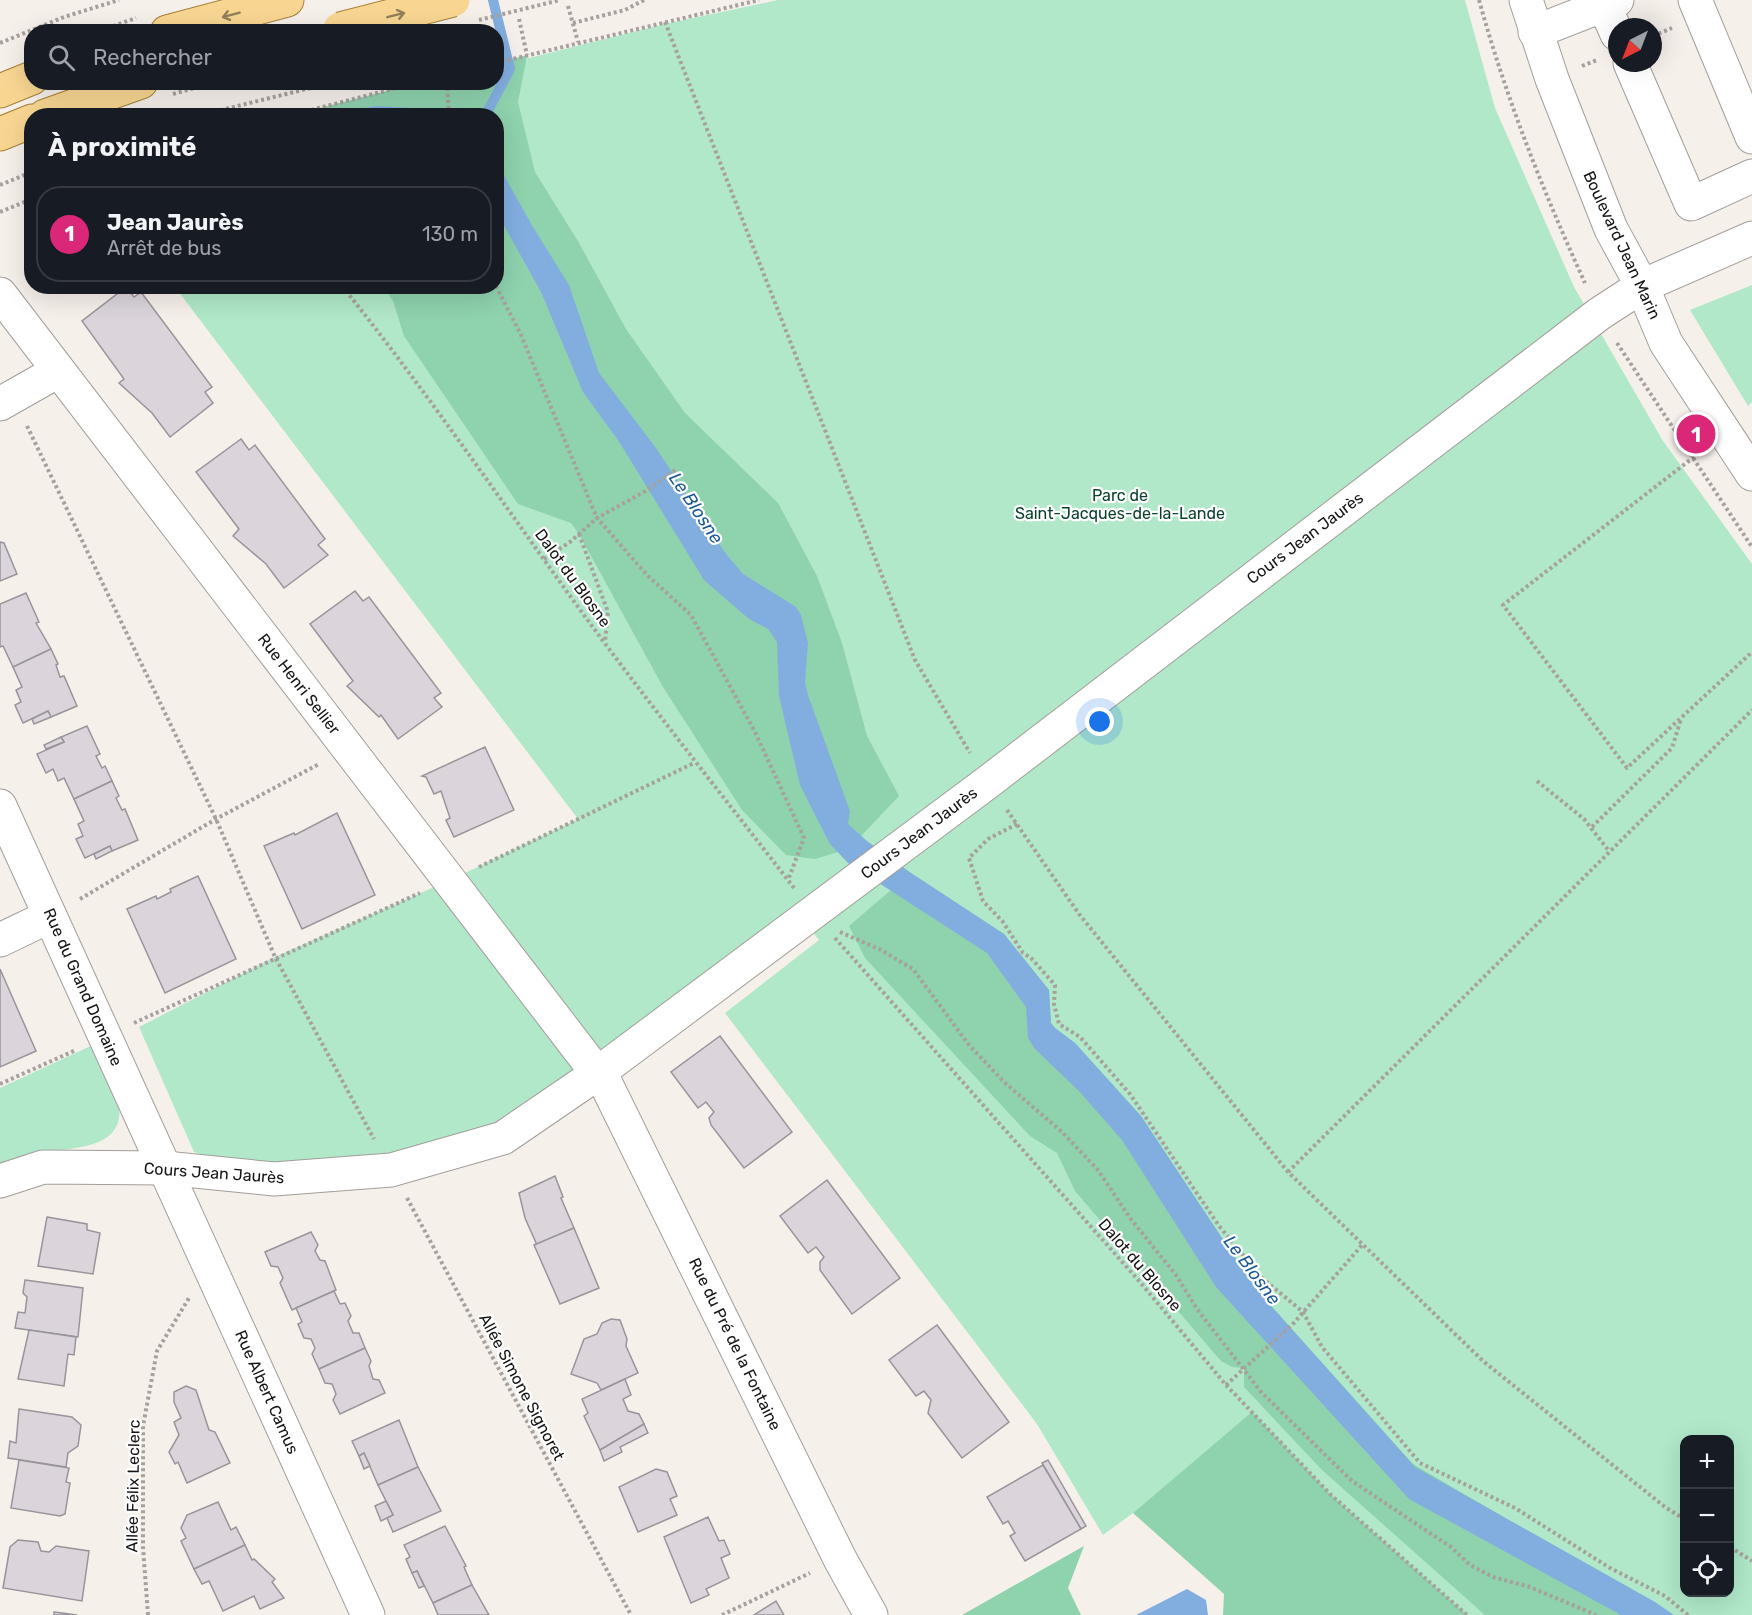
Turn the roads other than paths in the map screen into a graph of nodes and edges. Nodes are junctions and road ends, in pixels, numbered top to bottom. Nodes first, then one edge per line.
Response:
1 (287, 0) edge
2 (1526, 0) edge
3 (1695, 0) edge
4 (462, 11) edge
5 (1613, 13) edge
6 (197, 24) edge
7 (375, 24) edge
8 (1535, 32) junction
9 (1634, 72) edge
10 (24, 81) edge
11 (118, 90) edge
12 (0, 91) edge
13 (68, 108) edge
14 (24, 124) edge
15 (0, 134) edge
16 (1752, 137) edge
17 (1752, 176) edge
18 (1752, 238) edge
19 (1642, 286) junction
20 (0, 294) edge
21 (58, 371) junction
22 (6, 401) edge
23 (1752, 474) edge
24 (0, 806) edge
25 (51, 916) junction
26 (0, 940) edge
27 (598, 1073) junction
28 (165, 1168) junction
29 (0, 1181) edge
30 (368, 1615) edge
31 (871, 1615) edge

1 -> 6 main road
2 - 8 street, Boulevard Jean Marin
3 - 16 street
7 -> 4 main road, bridge
5 - 8 street
8 - 19 street, Boulevard Jean Marin
9 - 17 street
10 - 12 main road
11 - 13 main road
14 - 15 main road
18 - 19 street, Cours Jean Jaurès
19 - 23 street, Boulevard Jean Marin
19 - 27 street, Cours Jean Jaurès
20 - 21 street, Rue Henri Sellier
21 - 22 street
21 - 27 street, Rue Henri Sellier
24 - 25 street, Rue du Grand Domaine
25 - 26 street
25 - 28 street, Rue du Grand Domaine
27 - 28 street, Cours Jean Jaurès
27 - 31 street, Rue du Pré de la Fontaine
28 - 29 street, Cours Jean Jaurès
28 - 30 street, Rue Albert Camus

